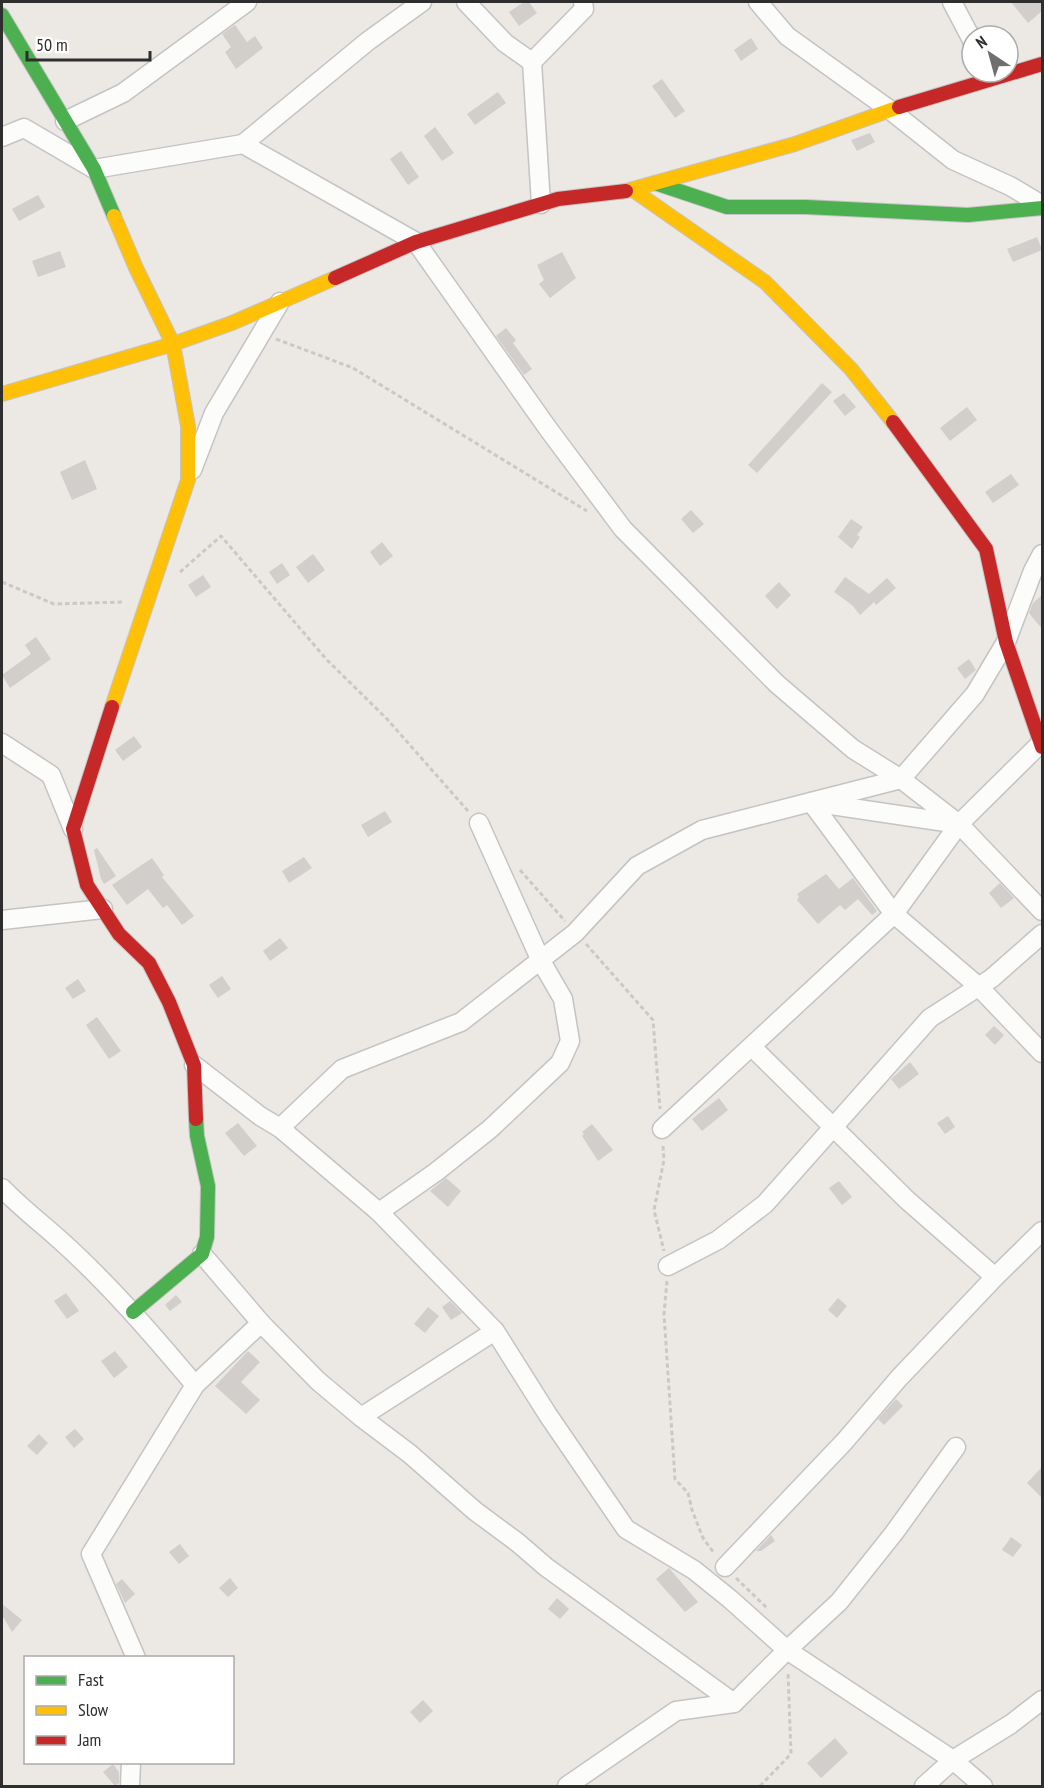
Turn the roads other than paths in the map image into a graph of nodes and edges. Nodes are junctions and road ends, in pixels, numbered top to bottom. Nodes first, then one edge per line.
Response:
1 (247, 2) edge
2 (422, 2) edge
3 (466, 2) edge
4 (583, 2) edge
5 (758, 2) edge
6 (952, 2) edge
7 (2, 15) edge
8 (964, 24) edge
9 (532, 62) junction
10 (1042, 64) edge
11 (1020, 69) edge
12 (967, 84) edge
13 (890, 110) junction
14 (65, 121) junction
15 (2, 137) edge
16 (243, 144) junction
17 (94, 169) junction
18 (655, 183) junction
19 (633, 190) junction
20 (541, 204) junction
21 (1042, 207) edge
22 (416, 242) junction
23 (280, 302) junction
24 (173, 344) junction
25 (2, 394) edge
26 (188, 480) junction
27 (1042, 554) edge
28 (1006, 642) junction
29 (2, 743) edge
30 (1042, 744) edge
31 (901, 779) junction
32 (811, 802) junction
33 (479, 823) road end
34 (959, 824) junction
35 (73, 829) junction
36 (103, 909) junction
37 (1042, 911) edge
38 (894, 914) junction
39 (2, 920) edge
40 (1042, 934) edge
41 (541, 961) junction
42 (979, 987) junction
43 (752, 1047) junction
44 (1042, 1053) edge
45 (194, 1065) junction
46 (834, 1127) junction
47 (279, 1128) junction
48 (662, 1129) road end
49 (2, 1188) edge
50 (379, 1212) junction
51 (1042, 1232) edge
52 (202, 1254) junction
53 (668, 1266) road end
54 (995, 1277) junction
55 (133, 1312) junction
56 (261, 1323) junction
57 (495, 1331) junction
58 (195, 1385) junction
59 (361, 1417) junction
60 (956, 1446) dead end
61 (725, 1567) road end
62 (787, 1650) junction
63 (135, 1656) edge
64 (1042, 1700) edge
65 (734, 1703) junction
66 (953, 1760) junction
67 (131, 1764) edge
68 (130, 1786) edge
69 (567, 1786) edge
70 (924, 1786) edge
71 (983, 1786) edge

1 - 14 street
2 - 16 street
3 - 9 street
4 - 9 street
5 - 13 street
6 - 8 street
7 - 14 street
9 - 20 street
10 - 11 street
12 - 13 street
13 - 18 street
13 - 21 street
14 - 17 street
15 - 17 street
16 - 17 street
16 - 22 street
17 - 24 street
18 - 19 street
18 - 21 street
19 - 20 street
19 - 28 street
20 - 22 street
22 - 23 street
22 - 31 street
23 - 24 street
23 - 26 street
24 - 25 street
24 - 26 street
26 - 35 street
27 - 28 street
28 - 30 street
28 - 31 street
29 - 35 street
30 - 34 street
31 - 32 street
31 - 34 street
32 - 34 street
32 - 38 street
32 - 41 street
33 - 41 street
34 - 37 street
34 - 38 street
35 - 36 street
36 - 39 street
36 - 45 street
38 - 42 street
38 - 43 street
40 - 42 street
41 - 47 street
41 - 50 street
42 - 44 street
42 - 46 street
43 - 46 street
43 - 48 street
45 - 47 street
45 - 52 street
46 - 53 street
46 - 54 street
47 - 50 street
49 - 55 street
50 - 57 street
51 - 54 street
52 - 55 street
52 - 56 street
54 - 61 street
55 - 58 street
56 - 58 street
56 - 59 street
57 - 59 street
57 - 62 street
58 - 63 street
59 - 65 street
60 - 62 street
62 - 65 street
62 - 66 street
64 - 66 street
65 - 69 street
66 - 70 street
66 - 71 street
67 - 68 street

